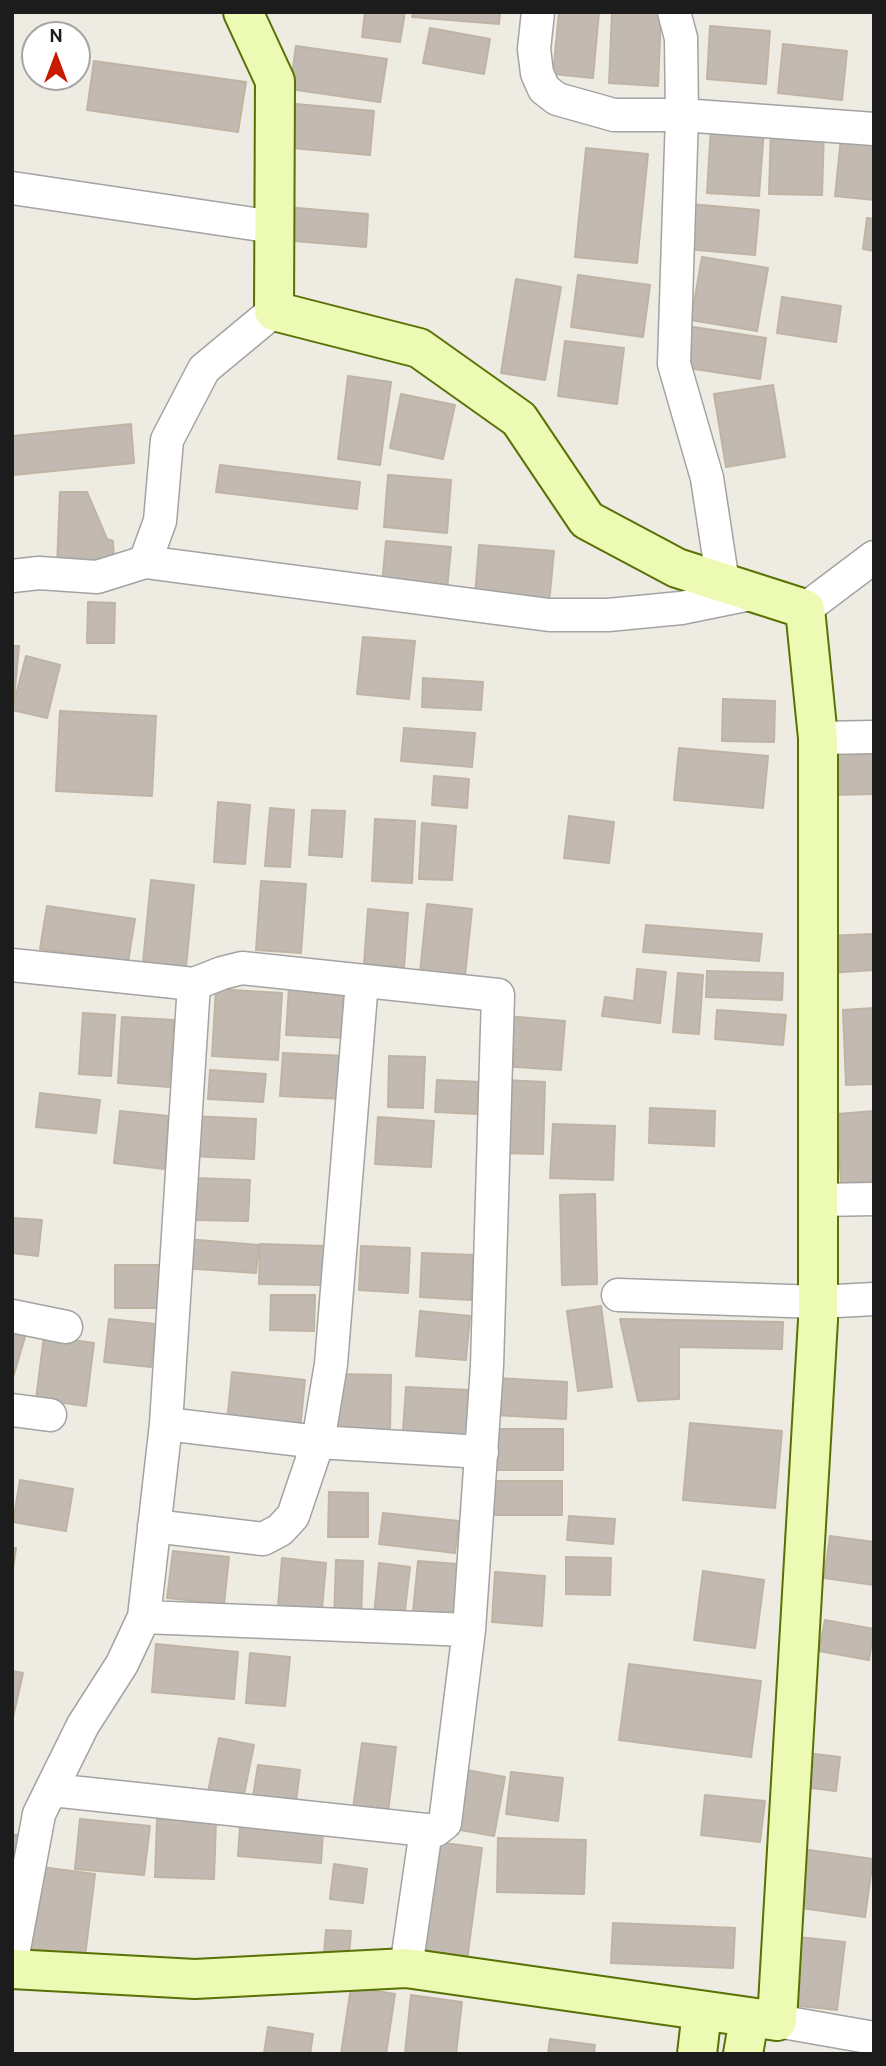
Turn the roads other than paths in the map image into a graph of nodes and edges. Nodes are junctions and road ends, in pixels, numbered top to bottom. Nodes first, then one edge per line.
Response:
1 (243, 12) edge
2 (538, 12) edge
3 (674, 12) edge
4 (682, 115) junction
5 (874, 130) edge
6 (12, 187) edge
7 (274, 227) junction
8 (274, 312) junction
9 (874, 557) edge
10 (145, 562) junction
11 (12, 576) edge
12 (739, 588) junction
13 (805, 610) junction
14 (874, 737) edge
15 (818, 738) junction
16 (12, 965) edge
17 (362, 981) junction
18 (194, 984) junction
19 (874, 1199) edge
20 (818, 1200) junction
21 (618, 1295) dead end
22 (874, 1299) edge
23 (818, 1301) junction
24 (12, 1316) edge
25 (65, 1327) dead end
26 (12, 1410) edge
27 (50, 1415) dead end
28 (166, 1424) junction
29 (318, 1442) junction
30 (482, 1452) junction
31 (153, 1526) junction
32 (144, 1617) junction
33 (469, 1630) junction
34 (34, 1805) edge
35 (426, 1830) junction
36 (12, 1960) edge
37 (406, 1968) junction
38 (12, 1969) edge
39 (702, 2011) junction
40 (756, 2031) edge
41 (874, 2038) edge
42 (697, 2054) edge

1 - 7 street
2 - 4 street
3 - 4 street
4 - 5 street
4 - 12 street
6 - 7 street
7 - 8 street
8 - 10 street
8 - 12 street
9 - 13 street
10 - 11 street
10 - 12 street
12 - 13 street
13 - 15 street
14 - 15 street
15 - 20 street
16 - 18 street
17 - 18 street
17 - 29 street
17 - 30 street
18 - 28 street
19 - 20 street
20 - 23 street
21 - 23 street
22 - 23 street
23 - 40 street
24 - 25 street
26 - 27 street
28 - 29 street
28 - 31 street
29 - 30 street
29 - 31 street
30 - 33 street
31 - 32 street
32 - 33 street
32 - 34 street
33 - 35 street
34 - 35 street
34 - 36 street
35 - 37 street
37 - 38 street
37 - 39 street
39 - 40 street
39 - 42 street
40 - 41 street

